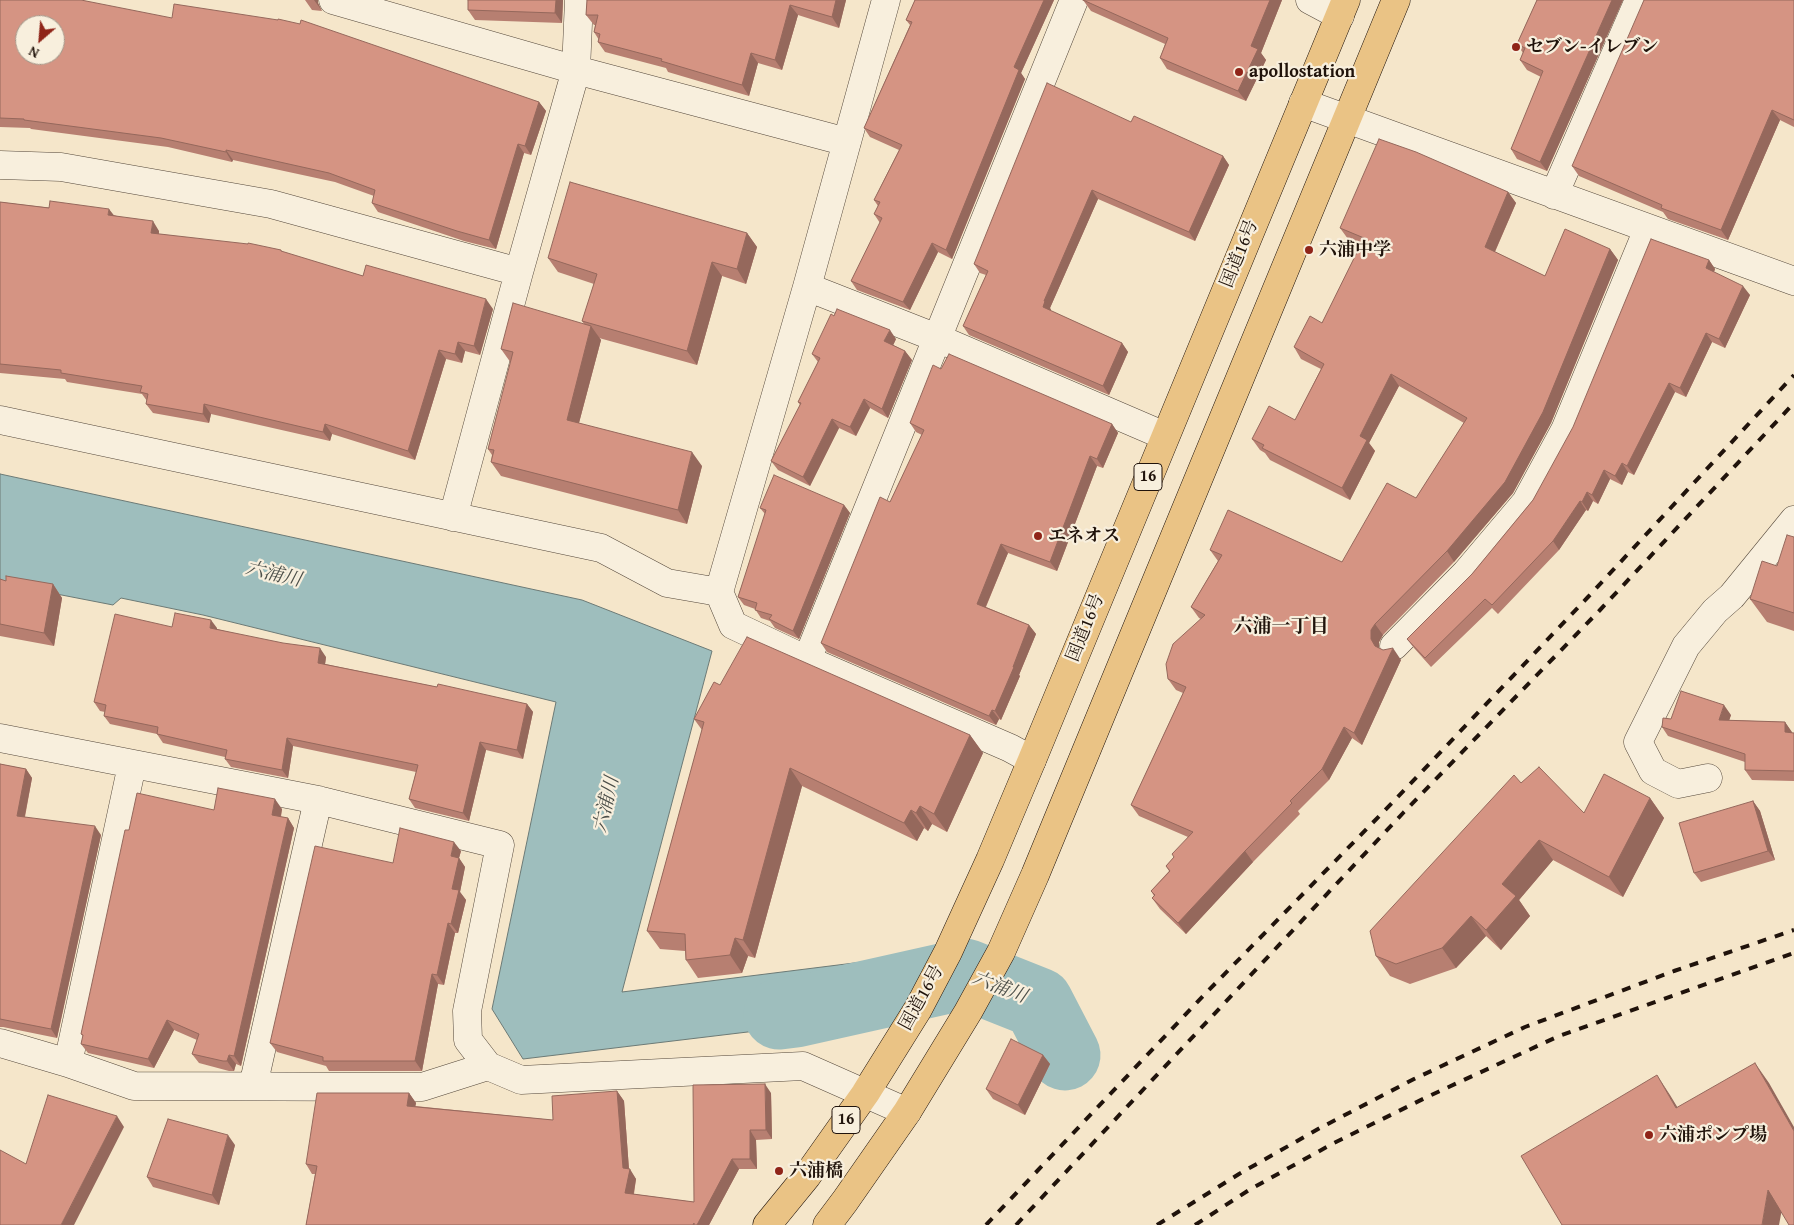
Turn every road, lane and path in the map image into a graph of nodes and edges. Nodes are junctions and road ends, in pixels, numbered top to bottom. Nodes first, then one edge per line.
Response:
1 (333, 0) edge
2 (580, 0) edge
3 (886, 0) edge
4 (1074, 0) edge
5 (1310, 0) edge
6 (1396, 0) edge
7 (1639, 0) edge
8 (1343, 8) edge
9 (576, 70) junction
10 (1303, 103) junction
11 (1347, 120) junction
12 (847, 142) junction
13 (0, 165) edge
14 (1554, 195) junction
15 (1648, 229) junction
16 (519, 272) junction
17 (1793, 279) edge
18 (808, 287) junction
19 (937, 338) junction
20 (0, 420) edge
21 (1165, 436) junction
22 (453, 517) junction
23 (1794, 520) edge
24 (719, 592) junction
25 (1394, 646) edge
26 (807, 660) junction
27 (0, 738) edge
28 (1032, 760) junction
29 (132, 765) junction
30 (1708, 778) dead end
31 (318, 800) junction
32 (0, 1043) edge
33 (68, 1063) junction
34 (488, 1066) junction
35 (253, 1086) junction
36 (865, 1094) junction
37 (907, 1112) junction
38 (768, 1225) edge
39 (826, 1225) edge

1 - 9 street
2 - 9 street
3 - 12 street
4 - 19 street
5 - 8 street
6 - 11 highway
7 - 14 street
8 - 10 highway, 国道16号 / 16
9 - 12 street
9 - 16 street
10 - 11 street
10 - 21 highway, 国道16号 / 16
11 - 14 street
11 - 37 highway
12 - 18 street
13 - 16 street
14 - 15 street
15 - 17 street
15 - 25 street
16 - 22 street
18 - 19 street
18 - 24 street
19 - 21 street
19 - 26 street
20 - 22 street
21 - 28 highway, 国道16号 / 16
22 - 24 street
23 - 30 street
24 - 26 street
26 - 28 street
27 - 29 street
28 - 36 highway, 国道16号 / 16
29 - 31 street
29 - 33 street
31 - 34 street
31 - 35 street
32 - 33 street
33 - 35 street
34 - 35 street
34 - 36 street
36 - 37 street
36 - 38 highway, 国道16号 / 16
37 - 39 highway

